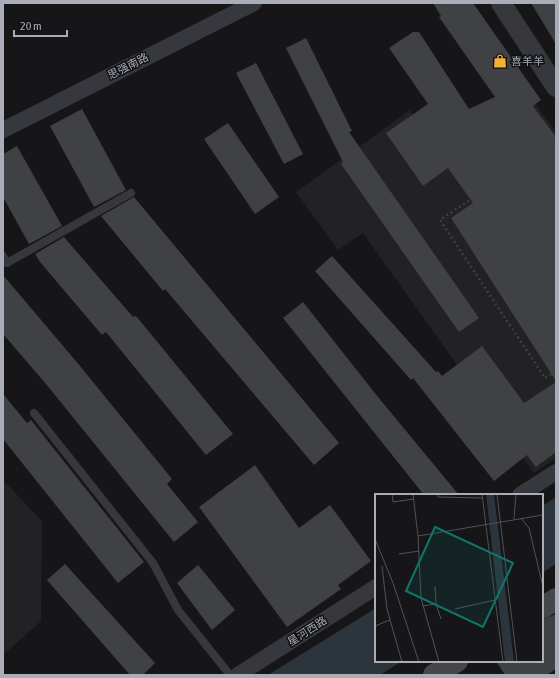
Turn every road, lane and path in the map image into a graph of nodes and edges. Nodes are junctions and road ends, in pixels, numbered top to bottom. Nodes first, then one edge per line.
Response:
1 (254, 3) edge
2 (502, 3) edge
3 (556, 87) edge
4 (3, 130) edge
5 (556, 142) edge
6 (131, 193) dead end
7 (4, 262) edge
8 (556, 371) edge
9 (34, 413) dead end
10 (556, 472) edge
11 (522, 494) edge
12 (375, 588) edge
13 (556, 599) edge
14 (543, 607) edge
15 (455, 662) edge
16 (230, 675) edge
17 (238, 675) edge
18 (434, 675) edge

1 - 4 street, 思强南路
2 - 3 street
5 - 8 path
6 - 7 lane
9 - 16 lane
10 - 11 street
12 - 17 street, 星河西路
13 - 14 main road
15 - 18 main road

